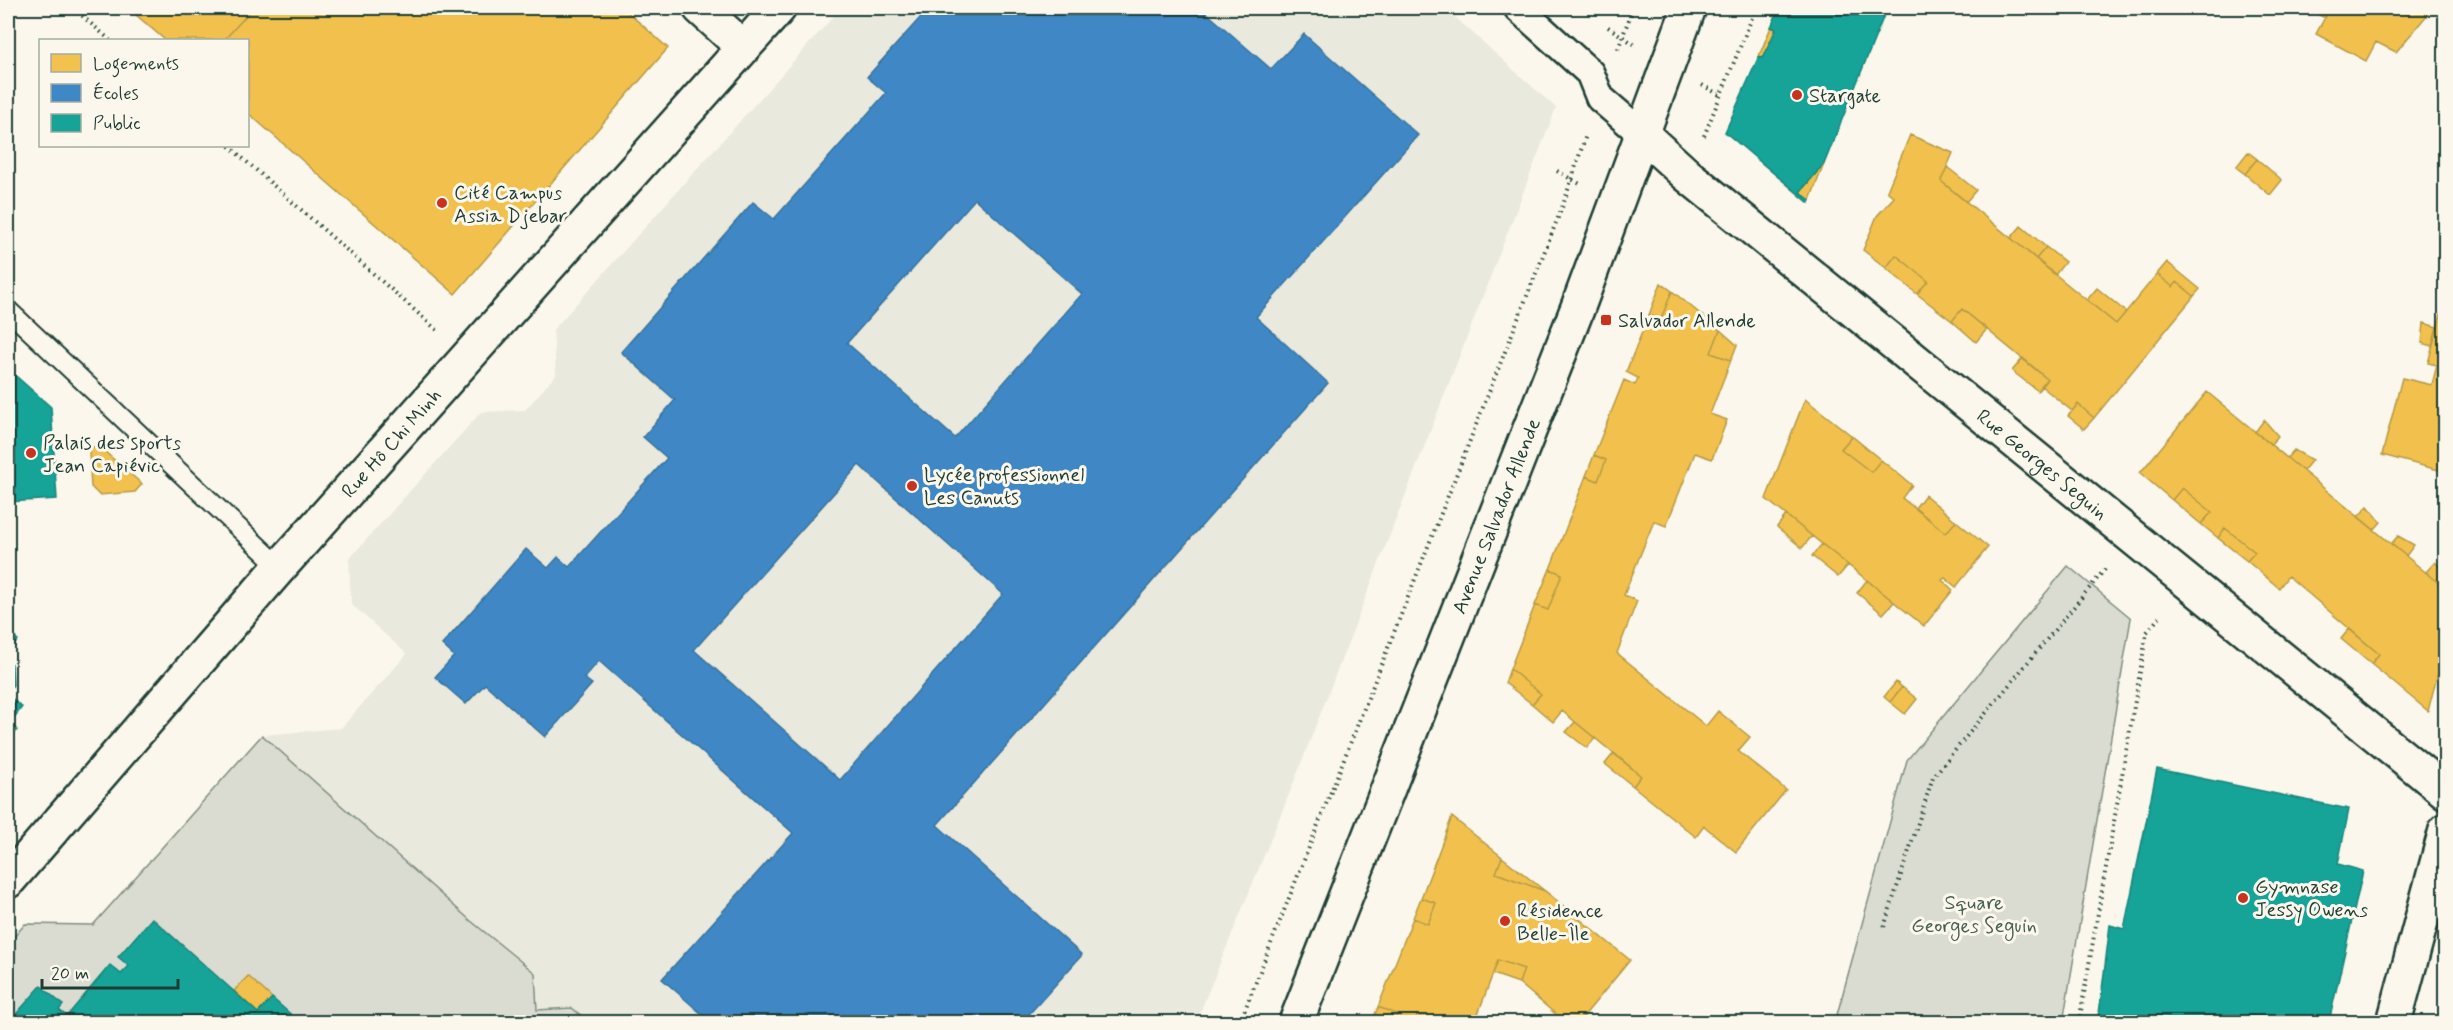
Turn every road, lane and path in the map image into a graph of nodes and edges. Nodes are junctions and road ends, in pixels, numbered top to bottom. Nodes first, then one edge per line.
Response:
1 (73, 8) edge
2 (700, 8) edge
3 (779, 8) edge
4 (1518, 8) edge
5 (1633, 8) edge
6 (1689, 8) edge
7 (109, 39) edge
8 (743, 47) junction
9 (1600, 98) junction
10 (1642, 134) junction
11 (230, 147) edge
12 (8, 310) edge
13 (467, 356) junction
14 (2132, 537) junction
15 (280, 567) junction
16 (2188, 582) junction
17 (2445, 792) edge
18 (2445, 830) edge
19 (8, 881) edge
20 (1884, 927) dead end
21 (1240, 1023) edge
22 (1296, 1023) edge
23 (2079, 1023) edge
24 (2394, 1023) edge

1 - 7 path
2 - 8 street
3 - 8 street, Rue Hô Chi Minh
4 - 9 street
5 - 9 path
6 - 10 street, Avenue Salvador Allende
8 - 13 street, Rue Hô Chi Minh
9 - 10 street
9 - 21 path
10 - 14 street, Rue Georges Seguin
10 - 22 street, Avenue Salvador Allende
11 - 13 path
12 - 15 lane
13 - 15 street, Rue Hô Chi Minh
14 - 16 street, Rue Georges Seguin
14 - 20 path
15 - 19 street, Rue Hô Chi Minh
16 - 17 street, Rue Georges Seguin
16 - 23 path
18 - 24 street

